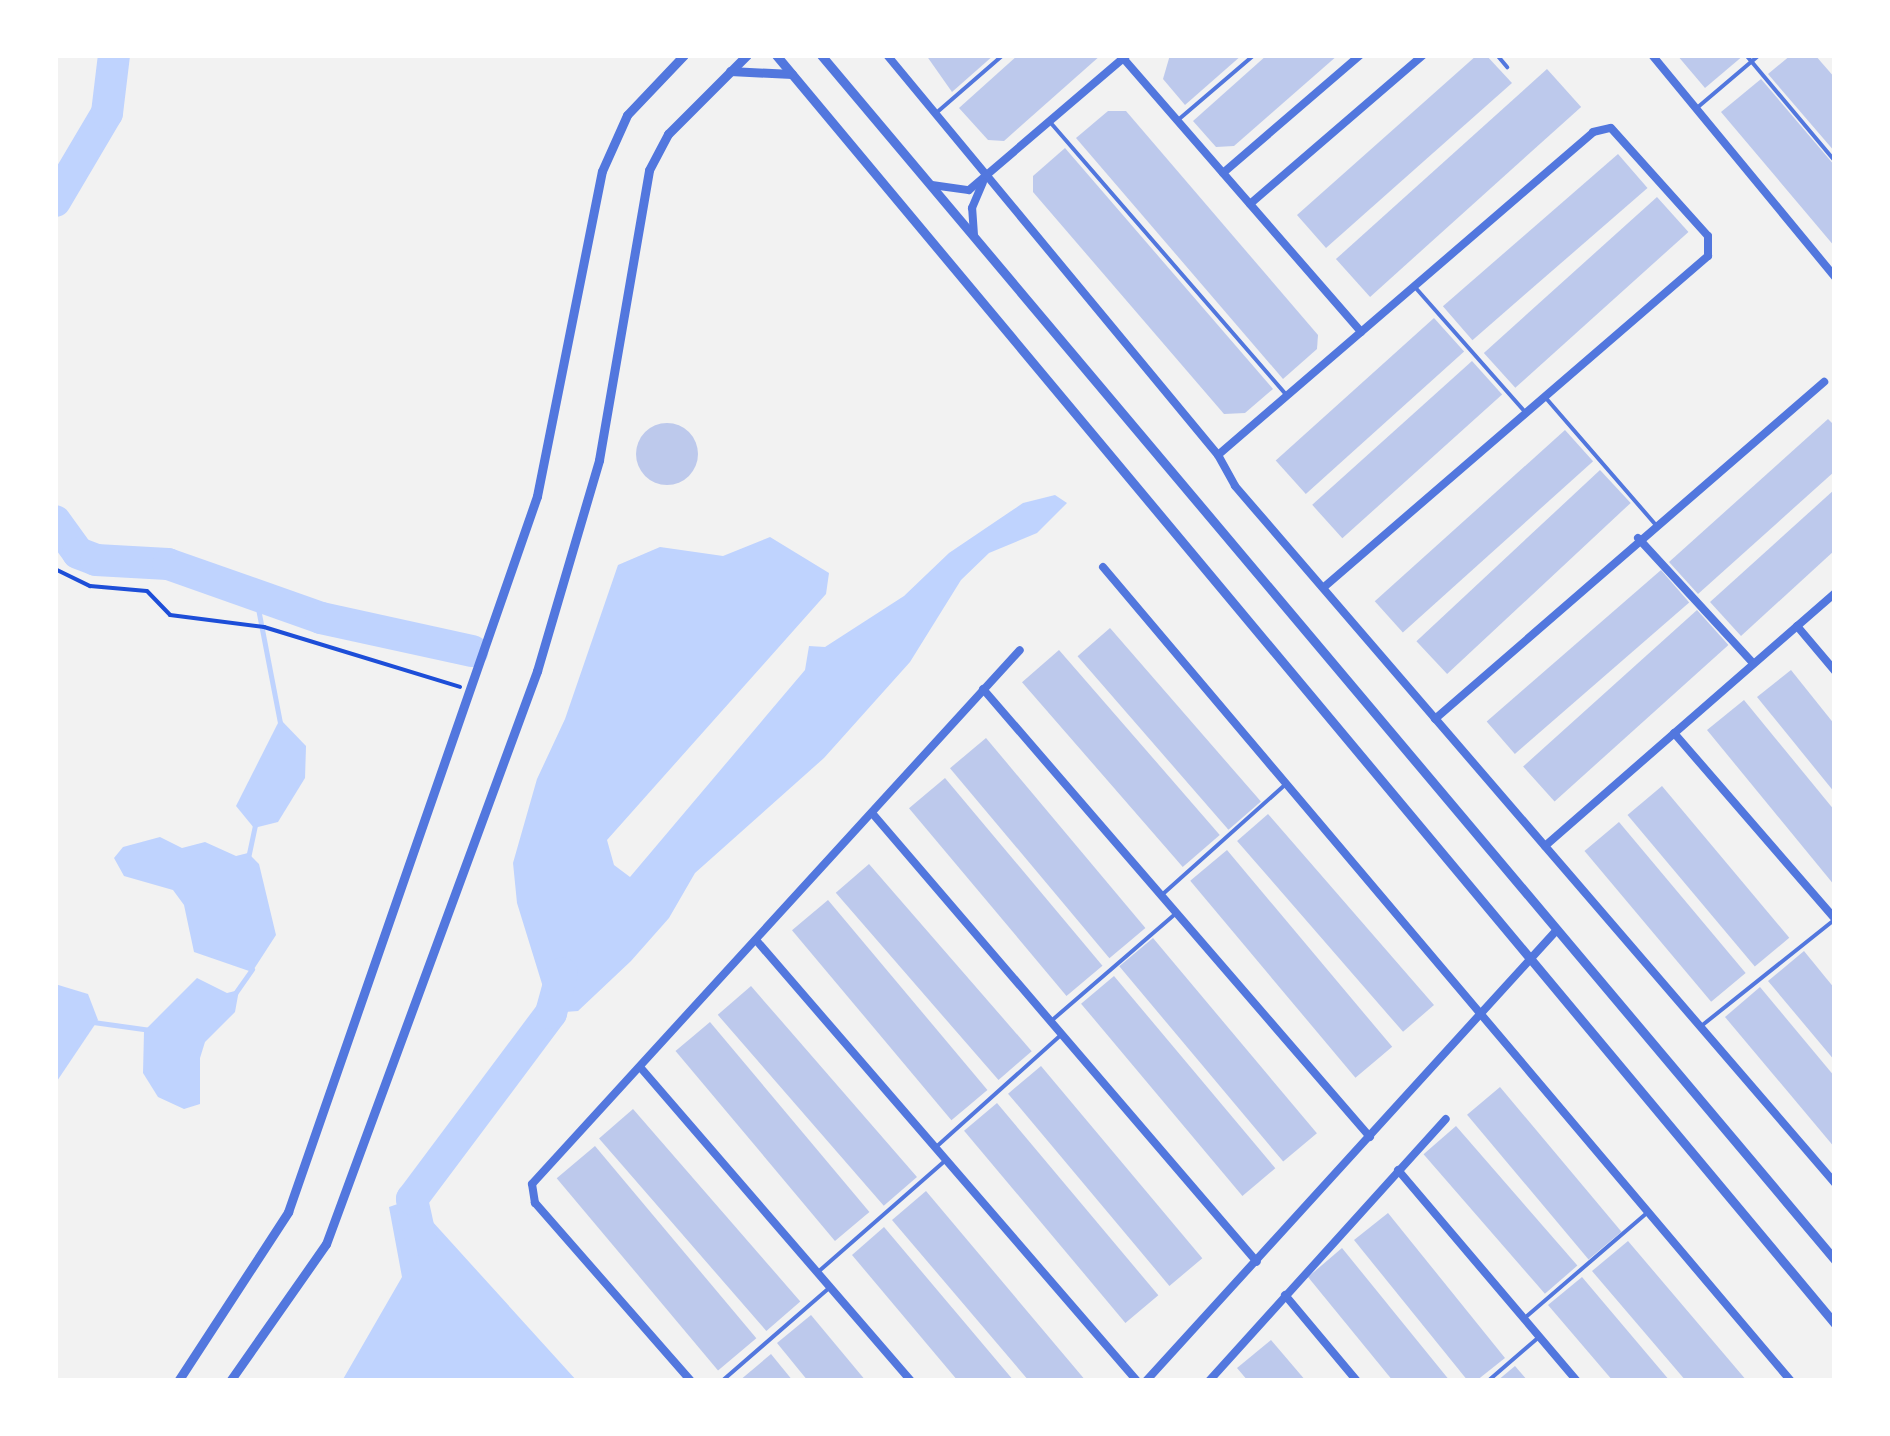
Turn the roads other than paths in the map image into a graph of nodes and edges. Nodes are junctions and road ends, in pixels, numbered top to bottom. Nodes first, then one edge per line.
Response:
1 (684, 55) edge
2 (747, 55) edge
3 (776, 55) edge
4 (888, 55) edge
5 (1003, 55) edge
6 (1254, 55) edge
7 (1360, 55) edge
8 (1423, 55) edge
9 (1497, 55) edge
10 (1652, 55) edge
11 (1746, 55) edge
12 (1759, 55) edge
13 (823, 56) edge
14 (1125, 56) edge
15 (1752, 62) junction
16 (1507, 67) dead end
17 (730, 71) junction
18 (792, 74) junction
19 (1697, 108) junction
20 (934, 114) junction
21 (1178, 120) junction
22 (1050, 122) junction
23 (1835, 161) edge
24 (1223, 173) junction
25 (986, 178) junction
26 (929, 184) junction
27 (1250, 204) junction
28 (975, 239) junction
29 (1835, 277) edge
30 (1414, 286) junction
31 (1360, 332) junction
32 (1824, 382) dead end
33 (1287, 395) junction
34 (1545, 397) junction
35 (1526, 413) junction
36 (1218, 455) junction
37 (1656, 526) junction
38 (1638, 538) junction
39 (1104, 567) dead end
40 (1322, 588) junction
41 (1835, 593) edge
42 (1797, 626) junction
43 (1020, 650) dead end
44 (1753, 663) junction
45 (1835, 671) edge
46 (983, 689) junction
47 (1435, 719) junction
48 (1674, 733) junction
49 (1287, 783) junction
50 (872, 813) junction
51 (1545, 846) junction
52 (1162, 895) junction
53 (1176, 912) junction
54 (1835, 919) edge
55 (1555, 932) junction
56 (756, 940) junction
57 (1529, 962) junction
58 (1482, 1016) junction
59 (1050, 1022) junction
60 (1700, 1027) junction
61 (1060, 1036) junction
62 (640, 1067) junction
63 (1446, 1120) dead end
64 (1370, 1137) junction
65 (936, 1148) junction
66 (946, 1160) junction
67 (1398, 1170) junction
68 (1835, 1183) edge
69 (1648, 1212) junction
70 (1835, 1260) edge
71 (1257, 1262) junction
72 (818, 1272) junction
73 (831, 1287) junction
74 (1286, 1295) junction
75 (1524, 1319) junction
76 (1835, 1324) edge
77 (1539, 1337) junction
78 (178, 1381) edge
79 (230, 1381) edge
80 (691, 1381) edge
81 (722, 1381) edge
82 (911, 1381) edge
83 (1137, 1381) edge
84 (1146, 1381) edge
85 (1209, 1381) edge
86 (1357, 1381) edge
87 (1488, 1381) edge
88 (1577, 1381) edge
89 (1791, 1381) edge

1 - 78 street
2 - 17 street
3 - 18 street
4 - 20 street
5 - 20 lane
6 - 21 lane
7 - 24 street
8 - 27 street
9 - 16 lane
10 - 19 street
11 - 15 lane
12 - 15 lane
13 - 26 street
14 - 21 street
14 - 22 street
15 - 19 lane
15 - 23 lane
17 - 18 street
17 - 79 street
18 - 57 street
19 - 29 street
20 - 25 street
21 - 24 street
22 - 25 street
22 - 33 lane
24 - 27 street
25 - 26 street
25 - 28 street
25 - 36 street
26 - 28 street
27 - 31 street
28 - 55 street
30 - 31 street
30 - 34 street
30 - 35 lane
31 - 33 street
32 - 37 street
33 - 36 street
34 - 35 street
34 - 37 lane
35 - 40 street
36 - 40 street
37 - 38 street
38 - 44 street
38 - 47 street
39 - 49 street
40 - 47 street
41 - 42 street
42 - 44 street
42 - 45 street
43 - 46 street
44 - 48 street
46 - 50 street
46 - 52 street
47 - 51 street
48 - 51 street
48 - 54 street
49 - 52 lane
49 - 58 street
50 - 56 street
50 - 59 street
51 - 60 street
52 - 53 street
53 - 59 lane
53 - 64 street
54 - 60 lane
55 - 57 street
55 - 70 street
56 - 62 street
56 - 65 street
57 - 58 street
57 - 76 street
58 - 64 street
58 - 69 street
59 - 61 street
60 - 68 street
61 - 65 lane
61 - 71 street
62 - 72 street
62 - 80 street
63 - 67 street
64 - 71 street
65 - 66 street
66 - 72 lane
66 - 83 street
67 - 74 street
67 - 75 street
69 - 75 lane
69 - 89 street
71 - 84 street
72 - 73 street
73 - 81 lane
73 - 82 street
74 - 85 street
74 - 86 street
75 - 77 street
77 - 87 lane
77 - 88 street

